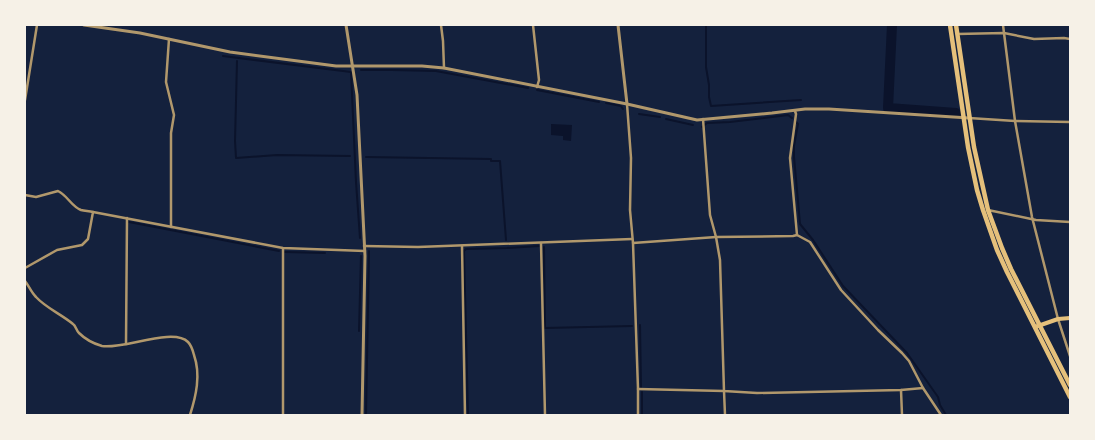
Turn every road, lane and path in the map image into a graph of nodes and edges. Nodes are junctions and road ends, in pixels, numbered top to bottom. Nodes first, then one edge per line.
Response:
1 (37, 25) edge
2 (84, 25) edge
3 (346, 25) edge
4 (441, 25) edge
5 (533, 25) edge
6 (618, 25) edge
7 (950, 25) edge
8 (956, 25) edge
9 (1003, 25) edge
10 (1004, 33) junction
11 (955, 34) junction
12 (169, 39) junction
13 (1070, 39) edge
14 (354, 66) junction
15 (444, 68) junction
16 (537, 87) junction
17 (25, 100) edge
18 (626, 104) junction
19 (795, 111) junction
20 (967, 118) junction
21 (703, 119) junction
22 (1015, 121) junction
23 (1070, 122) edge
24 (25, 195) edge
25 (985, 210) junction
26 (93, 212) junction
27 (127, 218) junction
28 (1032, 219) junction
29 (1070, 222) edge
30 (171, 227) junction
31 (798, 235) junction
32 (716, 237) junction
33 (633, 241) junction
34 (541, 243) junction
35 (462, 246) junction
36 (283, 248) junction
37 (364, 249) junction
38 (25, 268) edge
39 (25, 281) edge
40 (1070, 318) edge
41 (1058, 319) junction
42 (1037, 325) junction
43 (126, 344) junction
44 (1070, 356) edge
45 (1070, 385) edge
46 (923, 388) junction
47 (638, 389) junction
48 (901, 390) junction
49 (724, 391) junction
50 (1070, 397) edge
51 (190, 415) edge
52 (283, 415) edge
53 (362, 415) edge
54 (466, 415) edge
55 (545, 415) edge
56 (638, 415) edge
57 (725, 415) edge
58 (902, 415) edge
59 (941, 415) edge

1 - 17 street
2 - 12 street
3 - 14 street
4 - 15 street
5 - 16 street
6 - 18 street
7 - 11 main road
8 - 11 main road
9 - 10 street
10 - 11 street
10 - 13 street
10 - 22 street
11 - 20 main road
12 - 14 street
12 - 30 street
14 - 15 street
14 - 37 street
15 - 16 street
16 - 18 street
18 - 21 street
18 - 33 street
19 - 20 street
19 - 21 street
19 - 31 street
20 - 22 street
20 - 25 main road
21 - 32 street
22 - 23 street
22 - 28 street
24 - 26 street
25 - 28 street
25 - 42 main road
26 - 27 street
26 - 38 street
27 - 30 street
27 - 43 street
28 - 29 street
28 - 41 street
30 - 36 street
31 - 32 street
31 - 46 street
32 - 33 street
32 - 49 street
33 - 34 street
33 - 47 street
34 - 35 street
34 - 55 street
35 - 37 street
35 - 54 street
36 - 37 street
36 - 52 street
37 - 53 street
39 - 43 street
40 - 41 main road
41 - 42 main road
41 - 44 street
42 - 45 main road
42 - 50 main road
43 - 51 street
46 - 48 street
46 - 59 street
47 - 49 street
47 - 56 street
48 - 49 street
48 - 58 street
49 - 57 street

